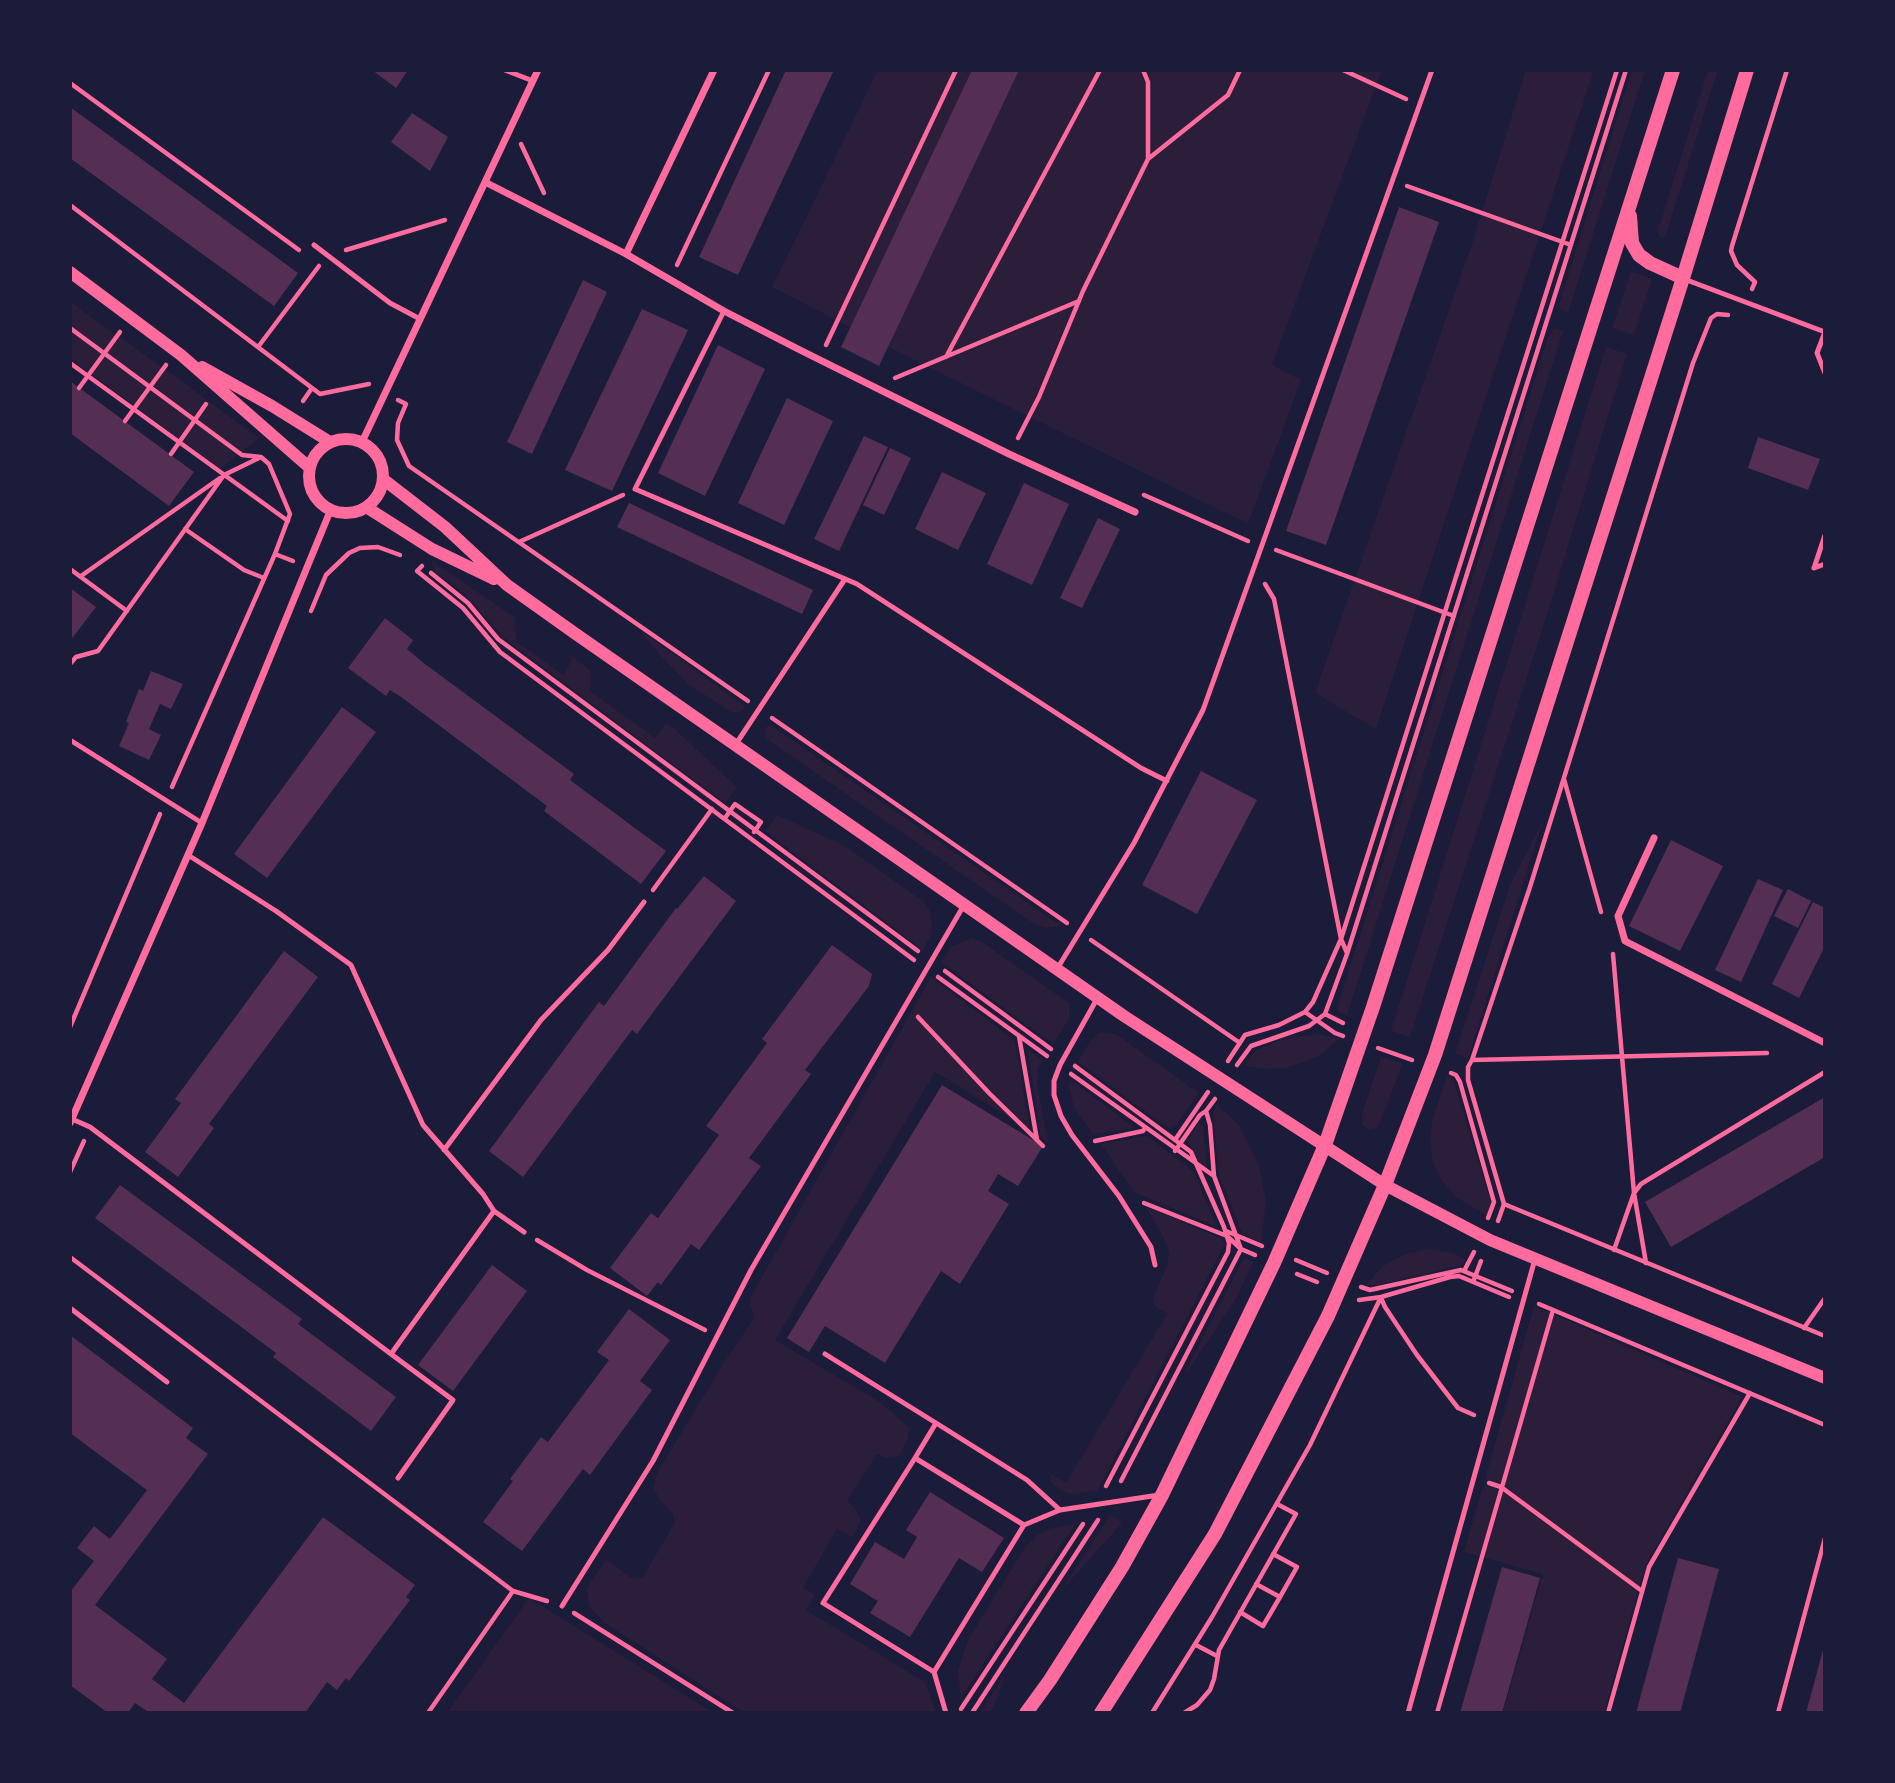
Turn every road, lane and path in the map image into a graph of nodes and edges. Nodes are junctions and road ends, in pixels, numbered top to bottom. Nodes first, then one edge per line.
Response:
1 (505, 70) edge
2 (538, 70) edge
3 (714, 70) edge
4 (769, 70) edge
5 (956, 70) edge
6 (1100, 70) edge
7 (1143, 70) edge
8 (1240, 70) edge
9 (1343, 70) edge
10 (1432, 70) edge
11 (1617, 70) edge
12 (1626, 70) edge
13 (1673, 70) edge
14 (1747, 70) edge
15 (1787, 70) edge
16 (533, 81) junction
17 (70, 83) edge
18 (1420, 105) junction
19 (508, 135) junction
20 (1148, 159) junction
21 (1392, 181) junction
22 (485, 182) junction
23 (545, 197) dead end
24 (1630, 207) junction
25 (1563, 242) junction
26 (314, 245) dead end
27 (1571, 245) junction
28 (626, 254) junction
29 (667, 257) dead end
30 (678, 263) junction
31 (320, 265) dead end
32 (70, 272) edge
33 (1683, 278) junction
34 (670, 281) junction
35 (1079, 301) junction
36 (1748, 301) junction
37 (724, 311) junction
38 (130, 317) junction
39 (420, 319) junction
40 (70, 328) edge
41 (1825, 332) edge
42 (837, 351) dead end
43 (104, 353) junction
44 (178, 354) junction
45 (946, 356) junction
46 (70, 363) edge
47 (883, 373) dead end
48 (1825, 373) edge
49 (87, 376) junction
50 (894, 379) junction
51 (368, 385) dead end
52 (907, 385) dead end
53 (150, 387) junction
54 (79, 388) dead end
55 (218, 388) junction
56 (385, 393) junction
57 (134, 409) junction
58 (194, 420) junction
59 (125, 421) dead end
60 (1005, 432) dead end
61 (1018, 438) junction
62 (179, 442) junction
63 (330, 442) junction
64 (362, 442) junction
65 (1030, 444) dead end
66 (171, 454) dead end
67 (261, 457) junction
68 (310, 468) junction
69 (223, 475) junction
70 (383, 479) junction
71 (635, 489) junction
72 (1142, 494) dead end
73 (366, 507) junction
74 (331, 509) junction
75 (1135, 512) dead end
76 (288, 521) junction
77 (185, 529) junction
78 (1825, 535) edge
79 (518, 542) junction
80 (1262, 545) junction
81 (1825, 564) edge
82 (422, 566) junction
83 (1254, 566) junction
84 (307, 567) junction
85 (70, 569) edge
86 (80, 576) junction
87 (264, 578) dead end
88 (845, 579) junction
89 (507, 585) junction
90 (127, 611) junction
91 (1445, 613) junction
92 (1454, 616) junction
93 (70, 664) edge
94 (760, 710) junction
95 (70, 740) edge
96 (736, 744) junction
97 (663, 772) dead end
98 (1563, 779) junction
99 (1167, 781) junction
100 (712, 809) dead end
101 (729, 811) junction
102 (724, 818) dead end
103 (202, 823) junction
104 (755, 831) junction
105 (750, 837) dead end
106 (1654, 838) dead end
107 (188, 855) junction
108 (644, 902) joint
109 (964, 904) junction
110 (1602, 917) dead end
111 (1081, 933) junction
112 (1341, 939) junction
113 (1609, 943) dead end
114 (1347, 954) junction
115 (930, 961) junction
116 (1057, 968) junction
117 (1098, 997) junction
118 (905, 1004) junction
119 (1305, 1012) junction
120 (1325, 1014) junction
121 (1316, 1021) junction
122 (1343, 1023) dead end
123 (1019, 1036) dead end
124 (1240, 1043) junction
125 (1362, 1043) junction
126 (1825, 1043) edge
127 (1768, 1053) dead end
128 (1064, 1058) junction
129 (1623, 1058) junction
130 (1472, 1060) junction
131 (1431, 1066) junction
132 (1076, 1067) dead end
133 (1825, 1072) edge
134 (1222, 1079) junction
135 (1206, 1111) junction
136 (71, 1121) edge
137 (1145, 1128) dead end
138 (1037, 1141) junction
139 (1178, 1142) junction
140 (1079, 1144) junction
141 (1325, 1145) junction
142 (1043, 1146) dead end
143 (444, 1150) junction
144 (1175, 1151) dead end
145 (1385, 1185) junction
146 (1634, 1193) junction
147 (1504, 1205) junction
148 (1127, 1209) junction
149 (494, 1211) junction
150 (1489, 1217) dead end
151 (1497, 1221) dead end
152 (524, 1233) joint
153 (1226, 1234) junction
154 (1236, 1235) junction
155 (1259, 1245) dead end
156 (1241, 1249) junction
157 (1614, 1250) junction
158 (1255, 1255) dead end
159 (70, 1257) edge
160 (1471, 1259) dead end
161 (1535, 1259) junction
162 (1481, 1261) dead end
163 (1303, 1263) dead end
164 (1646, 1264) junction
165 (1154, 1265) dead end
166 (1321, 1270) dead end
167 (1464, 1271) junction
168 (1297, 1274) dead end
169 (1475, 1276) junction
170 (1317, 1282) dead end
171 (1473, 1282) junction
172 (1364, 1288) dead end
173 (1510, 1290) dead end
174 (1381, 1297) junction
175 (1524, 1298) junction
176 (1825, 1298) edge
177 (1359, 1300) dead end
178 (70, 1308) edge
179 (1804, 1328) junction
180 (1825, 1336) edge
181 (717, 1337) junction
182 (391, 1354) junction
183 (825, 1354) dead end
184 (1825, 1378) edge
185 (167, 1382) dead end
186 (1750, 1393) junction
187 (1490, 1421) junction
188 (936, 1423) junction
189 (1825, 1425) edge
190 (915, 1458) junction
191 (398, 1478) dead end
192 (1121, 1481) dead end
193 (1501, 1487) junction
194 (1105, 1488) dead end
195 (1162, 1495) junction
196 (1277, 1504) junction
197 (1060, 1510) junction
198 (1099, 1519) dead end
199 (1084, 1523) dead end
200 (1024, 1525) junction
201 (1825, 1538) edge
202 (1273, 1554) junction
203 (1256, 1584) junction
204 (513, 1591) junction
205 (1642, 1591) junction
206 (1280, 1597) junction
207 (562, 1606) junction
208 (1240, 1612) junction
209 (1195, 1645) junction
210 (1217, 1656) junction
211 (934, 1672) junction
212 (964, 1705) dead end
213 (428, 1713) edge
214 (733, 1713) edge
215 (946, 1713) edge
216 (972, 1713) edge
217 (1026, 1713) edge
218 (1101, 1713) edge
219 (1152, 1713) edge
220 (1184, 1713) edge
221 (1408, 1713) edge
222 (1437, 1713) edge
223 (1608, 1713) edge
224 (1778, 1713) edge

1 - 16 lane
2 - 16 street
3 - 28 street
4 - 30 path
5 - 42 path
6 - 45 path
7 - 20 path
8 - 20 path
9 - 18 path
10 - 18 lane
11 - 25 path
12 - 27 path
13 - 24 main road
14 - 33 main road
15 - 36 path
16 - 19 street
17 - 31 path
18 - 21 lane
19 - 22 street
19 - 23 path
20 - 35 path
21 - 25 path
21 - 80 lane
22 - 28 street
22 - 39 street
24 - 33 main road
24 - 125 main road
25 - 27 path
25 - 91 path
26 - 39 lane
27 - 92 path
28 - 34 street
29 - 30 path
30 - 34 path
32 - 38 street
33 - 36 lane
33 - 131 main road
34 - 37 street
35 - 45 path
35 - 61 path
36 - 41 lane
36 - 98 path
37 - 71 lane
37 - 75 street
38 - 43 path
38 - 44 street
39 - 56 street
40 - 43 path
41 - 48 lane
43 - 49 path
43 - 53 path
44 - 53 path
44 - 55 street
44 - 63 street
45 - 50 path
46 - 49 path
47 - 50 path
49 - 54 path
49 - 57 path
50 - 52 path
51 - 56 path
53 - 57 path
53 - 58 path
55 - 58 path
55 - 68 street
56 - 64 street
56 - 79 path
57 - 59 path
57 - 62 path
58 - 62 path
58 - 67 path
60 - 61 path
61 - 65 path
62 - 66 path
62 - 69 path
63 - 64 street
63 - 68 street
64 - 70 street
67 - 69 path
67 - 76 path
68 - 74 street
69 - 76 path
69 - 77 path
69 - 86 path
70 - 73 street
70 - 89 street
71 - 79 path
71 - 88 lane
72 - 80 path
73 - 74 street
73 - 89 street
74 - 84 street
76 - 84 path
77 - 87 path
77 - 90 path
78 - 81 lane
79 - 94 path
80 - 83 lane
80 - 91 path
82 - 84 path
82 - 97 path
82 - 101 path
83 - 99 lane
83 - 112 path
84 - 103 street
85 - 86 path
86 - 90 path
88 - 94 lane
88 - 99 lane
89 - 96 street
90 - 93 path
91 - 92 path
91 - 112 path
92 - 114 path
94 - 96 lane
94 - 111 path
95 - 103 lane
96 - 109 street
98 - 110 path
98 - 130 path
99 - 111 lane
100 - 108 path
101 - 102 path
101 - 104 path
101 - 104 path
103 - 107 street
104 - 105 path
104 - 115 path
106 - 126 street
107 - 136 street
107 - 143 lane
108 - 143 lane
109 - 115 lane
109 - 116 street
111 - 116 lane
111 - 124 path
112 - 114 path
112 - 119 path
113 - 129 path
114 - 120 path
115 - 118 lane
115 - 128 path
116 - 117 street
117 - 128 lane
117 - 134 street
118 - 138 path
118 - 181 lane
119 - 121 path
119 - 124 path
120 - 121 path
120 - 122 path
121 - 125 path
121 - 134 path
123 - 138 path
124 - 134 path
125 - 131 path
125 - 141 main road
127 - 129 path
128 - 140 lane
129 - 130 path
129 - 146 path
130 - 147 path
131 - 145 main road
131 - 150 path
132 - 139 path
133 - 146 path
134 - 135 path
134 - 139 path
134 - 141 street
135 - 139 path
135 - 154 path
136 - 182 lane
137 - 140 path
138 - 142 path
139 - 144 path
139 - 153 path
140 - 148 lane
141 - 145 street
141 - 195 main road
143 - 149 lane
145 - 161 street
145 - 218 main road
146 - 157 path
146 - 164 path
147 - 151 path
147 - 157 path
148 - 153 path
148 - 165 lane
149 - 152 lane
149 - 182 lane
152 - 181 path
153 - 154 path
153 - 156 path
153 - 194 path
154 - 155 path
154 - 156 path
156 - 158 path
156 - 192 path
157 - 164 path
159 - 204 path
160 - 167 path
161 - 175 lane
161 - 184 street
162 - 169 path
163 - 166 path
164 - 179 path
167 - 169 path
167 - 172 path
168 - 170 path
169 - 171 path
169 - 173 path
171 - 174 path
171 - 175 path
174 - 177 path
174 - 187 path
174 - 196 path
175 - 187 lane
176 - 179 path
178 - 185 lane
179 - 180 path
181 - 207 lane
182 - 191 lane
183 - 188 lane
186 - 189 path
186 - 193 path
186 - 205 path
187 - 221 lane
188 - 190 lane
188 - 197 lane
190 - 200 lane
190 - 211 lane
193 - 205 path
193 - 222 path
195 - 197 lane
195 - 217 main road
196 - 202 path
196 - 209 path
197 - 200 lane
198 - 216 path
199 - 212 path
200 - 211 lane
201 - 224 path
202 - 203 path
202 - 206 path
203 - 206 path
203 - 208 path
204 - 207 path
204 - 213 path
205 - 223 path
206 - 208 path
207 - 214 path
208 - 210 path
209 - 210 path
209 - 219 path
210 - 220 path
211 - 215 lane

